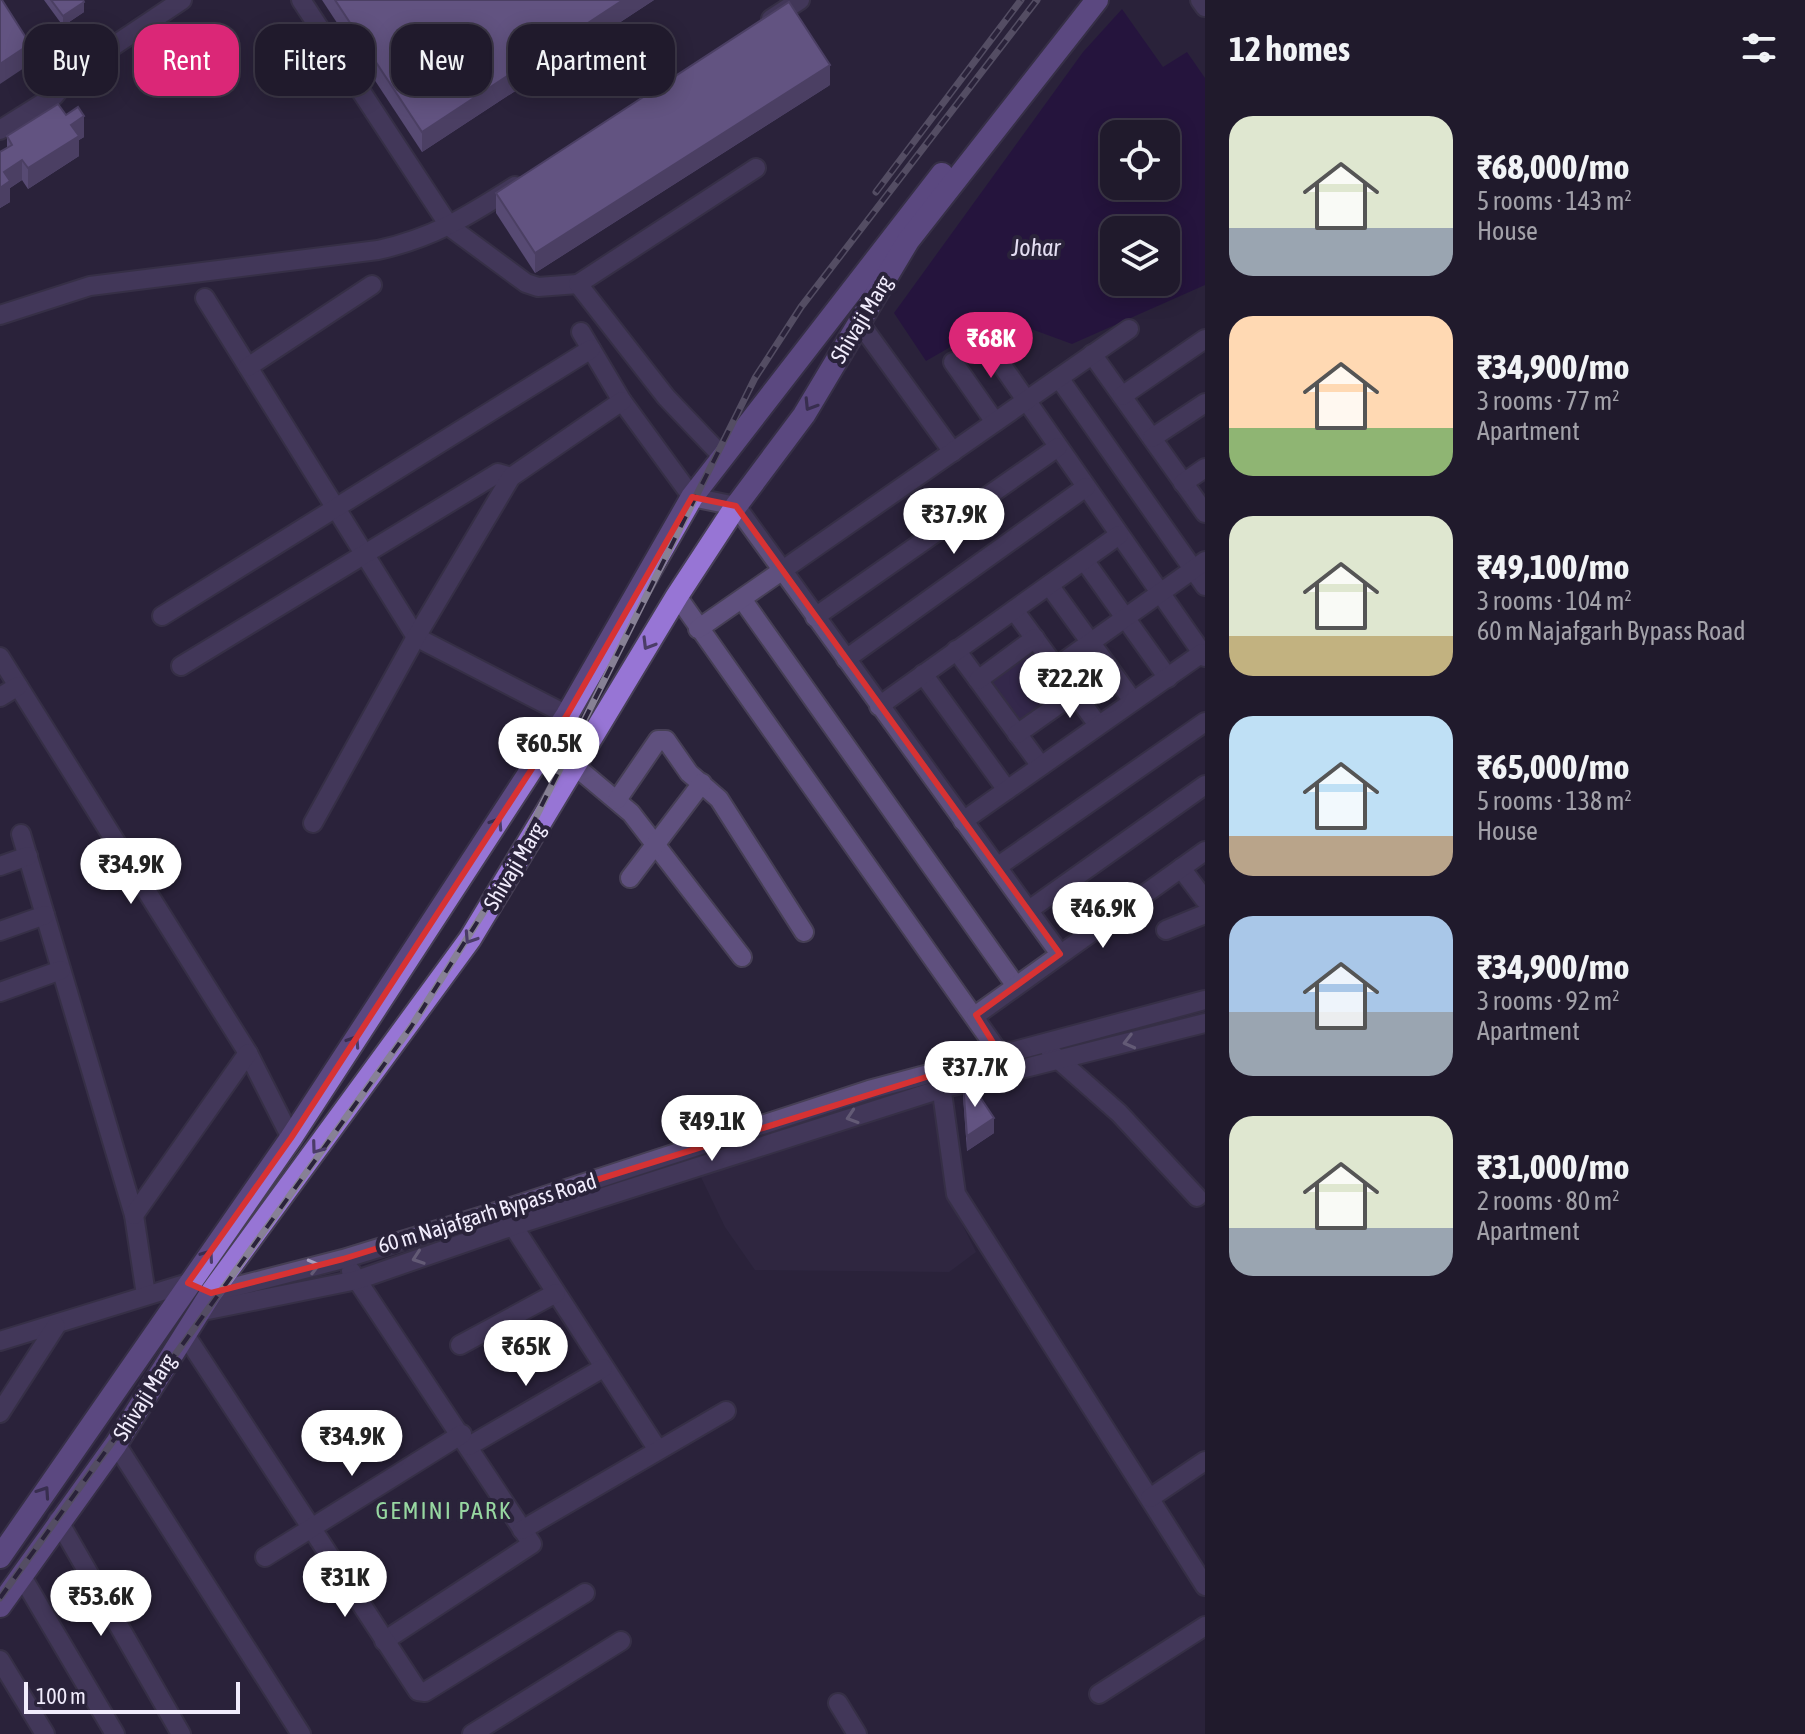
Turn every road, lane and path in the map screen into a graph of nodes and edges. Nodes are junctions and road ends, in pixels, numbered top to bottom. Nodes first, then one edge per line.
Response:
1 (182, 0) edge
2 (301, 0) edge
3 (800, 0) edge
4 (1079, 0) edge
5 (1097, 0) edge
6 (1200, 0) edge
7 (1205, 7) edge
8 (749, 34) edge
9 (0, 130) edge
10 (756, 168) dead end
11 (530, 177) edge
12 (450, 227) junction
13 (578, 284) junction
14 (372, 285) dead end
15 (205, 298) dead end
16 (0, 315) edge
17 (859, 322) junction
18 (1129, 329) dead end
19 (581, 332) dead end
20 (1205, 339) edge
21 (985, 341) dead end
22 (591, 349) junction
23 (1092, 354) junction
24 (953, 362) dead end
25 (248, 367) junction
26 (1059, 378) junction
27 (1122, 396) junction
28 (622, 401) junction
29 (1026, 401) junction
30 (1205, 403) edge
31 (995, 422) junction
32 (1152, 438) junction
33 (1058, 447) junction
34 (953, 452) junction
35 (722, 456) junction
36 (1205, 468) edge
37 (505, 475) junction
38 (1183, 483) junction
39 (1086, 487) junction
40 (692, 497) junction
41 (736, 506) junction
42 (335, 507) junction
43 (1205, 513) edge
44 (1119, 535) junction
45 (364, 554) junction
46 (1084, 560) junction
47 (1199, 565) edge
48 (781, 571) junction
49 (1049, 585) junction
50 (1205, 586) edge
51 (1160, 593) junction
52 (677, 596) junction
53 (742, 599) junction
54 (1014, 610) junction
55 (162, 616) dead end
56 (815, 617) junction
57 (1125, 618) junction
58 (698, 629) junction
59 (416, 637) junction
60 (1035, 638) junction
61 (1091, 642) junction
62 (956, 650) junction
63 (1204, 655) edge
64 (0, 657) edge
65 (846, 659) junction
66 (181, 666) dead end
67 (1056, 667) junction
68 (923, 674) junction
69 (1168, 678) junction
70 (978, 680) junction
71 (18, 686) junction
72 (1075, 693) junction
73 (0, 697) edge
74 (1133, 701) junction
75 (879, 706) junction
76 (567, 715) junction
77 (1205, 722) edge
78 (1098, 725) junction
79 (1017, 734) junction
80 (575, 766) junction
81 (1041, 766) junction
82 (702, 783) junction
83 (1205, 785) edge
84 (1007, 790) junction
85 (617, 800) junction
86 (963, 821) junction
87 (313, 823) dead end
88 (21, 834) dead end
89 (655, 843) junction
90 (1205, 851) edge
91 (28, 856) junction
92 (0, 866) edge
93 (997, 867) junction
94 (1181, 868) junction
95 (630, 878) dead end
96 (1205, 900) edge
97 (1029, 910) junction
98 (1205, 914) edge
99 (45, 915) junction
100 (1166, 930) dead end
101 (0, 931) edge
102 (804, 932) dead end
103 (1060, 954) junction
104 (742, 957) dead end
105 (61, 970) junction
106 (1016, 986) junction
107 (0, 992) edge
108 (1205, 1000) edge
109 (1176, 1008) junction
110 (976, 1015) junction
111 (1201, 1028) edge
112 (1040, 1043) junction
113 (248, 1053) junction
114 (1000, 1054) junction
115 (1058, 1060) junction
116 (938, 1070) junction
117 (941, 1089) junction
118 (291, 1138) junction
119 (1197, 1197) dead end
120 (134, 1215) junction
121 (508, 1218) junction
122 (343, 1259) junction
123 (357, 1280) junction
124 (188, 1283) junction
125 (211, 1293) junction
126 (556, 1293) junction
127 (146, 1295) junction
128 (174, 1304) junction
129 (198, 1312) junction
130 (56, 1326) junction
131 (184, 1333) junction
132 (0, 1341) edge
133 (460, 1345) dead end
134 (603, 1368) junction
135 (726, 1411) dead end
136 (0, 1413) edge
137 (465, 1440) junction
138 (116, 1444) junction
139 (658, 1450) junction
140 (1205, 1461) edge
141 (1150, 1498) junction
142 (58, 1520) junction
143 (312, 1528) junction
144 (522, 1530) junction
145 (0, 1557) edge
146 (265, 1557) dead end
147 (21, 1575) junction
148 (1205, 1586) edge
149 (585, 1593) dead end
150 (0, 1606) edge
151 (1205, 1626) edge
152 (384, 1641) junction
153 (621, 1641) dead end
154 (0, 1660) edge
155 (1099, 1694) dead end
156 (838, 1703) dead end
157 (45, 1734) edge
158 (115, 1734) edge
159 (181, 1734) edge
160 (301, 1734) edge
161 (472, 1734) edge
162 (857, 1734) edge

1 - 9 street
2 - 12 street
3 - 8 street
4 - 35 main road, Shivaji Marg
5 - 17 main road, Shivaji Marg
6 - 7 street
10 - 13 street
11 - 12 street
12 - 13 street
12 - 16 street
13 - 35 street
14 - 25 street
15 - 25 street
17 - 34 street
17 -> 41 main road, Shivaji Marg
18 - 23 street
19 - 22 street
20 - 27 street
21 - 29 street
22 - 28 street
22 - 42 street
23 - 26 street
23 - 27 street
24 - 31 street
25 - 42 street
26 - 29 street
26 - 47 street
27 - 32 street
28 - 37 street
28 - 40 street
29 - 31 street
29 - 33 street
30 - 32 street
31 - 34 street
32 - 38 street
33 - 39 street
33 - 56 street
34 - 48 street
35 - 40 main road, Shivaji Marg
36 - 38 street
37 - 45 street
37 - 59 street
38 - 43 street
39 - 44 street
39 - 65 street
40 - 41 street
40 - 76 main road, Shivaji Marg
41 - 48 street
41 - 52 main road, Shivaji Marg
42 - 45 street
42 - 55 street
44 - 46 street
44 - 51 street
45 - 59 street
45 - 66 street
46 - 49 street
46 - 57 street
47 - 50 street
47 - 51 street
48 - 53 street
48 - 56 street
49 - 54 street
49 - 61 street
51 - 57 street
51 - 63 street
52 - 58 street
52 -> 80 main road, Shivaji Marg
53 - 58 street
53 - 106 street
54 - 60 street
54 - 62 street
56 - 65 street
57 - 61 street
57 - 69 street
58 - 110 street
59 - 76 street
59 - 87 street
60 - 67 street
60 - 70 street
61 - 67 street
61 - 74 street
62 - 68 street
62 - 70 street
63 - 69 street
64 - 71 street
65 - 75 street
67 - 72 street
68 - 75 street
68 - 84 street
69 - 74 street
70 - 79 street
71 - 73 street
71 - 113 street
72 - 78 street
72 - 79 street
74 - 78 street
75 - 86 street
118 -> 76 main road, Shivaji Marg
77 - 93 street
78 - 81 street
79 - 81 street
80 - 85 street
80 -> 125 main road, Shivaji Marg
81 - 84 street
82 - 85 street
82 - 89 street
82 - 102 street
83 - 97 street
84 - 86 street
85 - 89 street
86 - 93 street
88 - 91 street
89 - 95 street
89 - 104 street
90 - 94 street
91 - 92 street
91 - 99 street
93 - 97 street
94 - 96 street
94 - 103 street
97 - 103 street
98 - 100 street
99 - 101 street
99 - 105 street
103 - 106 street
105 - 107 street
105 - 120 street
106 - 110 street
108 - 109 street, 60 m Najafgarh Bypass Road
109 - 111 street
109 - 112 street, 60 m Najafgarh Bypass Road
110 - 114 street
111 -> 115 street, 60 m Najafgarh Bypass Road
112 - 114 street, 60 m Najafgarh Bypass Road
112 - 115 street
113 - 118 street
113 - 120 street
114 - 116 street, 60 m Najafgarh Bypass Road
115 - 117 street, 60 m Najafgarh Bypass Road
115 - 119 street
116 - 117 street
116 - 121 street, 60 m Najafgarh Bypass Road
117 -> 121 street, 60 m Najafgarh Bypass Road
117 - 141 street
124 -> 118 main road, Shivaji Marg
120 - 127 street
121 - 122 street, 60 m Najafgarh Bypass Road
121 -> 123 street, 60 m Najafgarh Bypass Road
121 - 126 street
122 - 123 street
125 -> 122 street, 60 m Najafgarh Bypass Road
123 - 129 street, 60 m Najafgarh Bypass Road
123 - 137 street
124 - 125 main road
124 - 127 street
124 - 128 main road, Shivaji Marg
125 - 129 main road, Shivaji Marg
126 - 133 street
126 - 134 street
127 - 130 street
128 - 129 main road, 60 m Najafgarh Bypass Road
145 -> 128 main road, Shivaji Marg
129 - 131 main road, Shivaji Marg
130 - 132 street
130 - 136 street
131 - 138 main road, Shivaji Marg
131 - 143 street
134 - 137 street
134 - 139 street
135 - 139 street
137 - 143 street
137 - 144 street
138 - 142 main road, Shivaji Marg
138 - 160 street
139 - 144 street
140 - 141 street
141 - 148 street
142 - 147 main road, Shivaji Marg
142 - 159 street
143 - 146 street
143 - 152 street
144 - 152 street
147 - 150 main road, Shivaji Marg
147 - 158 street
149 - 152 street
151 - 155 street
153 - 161 street
154 - 157 street
156 - 162 street

